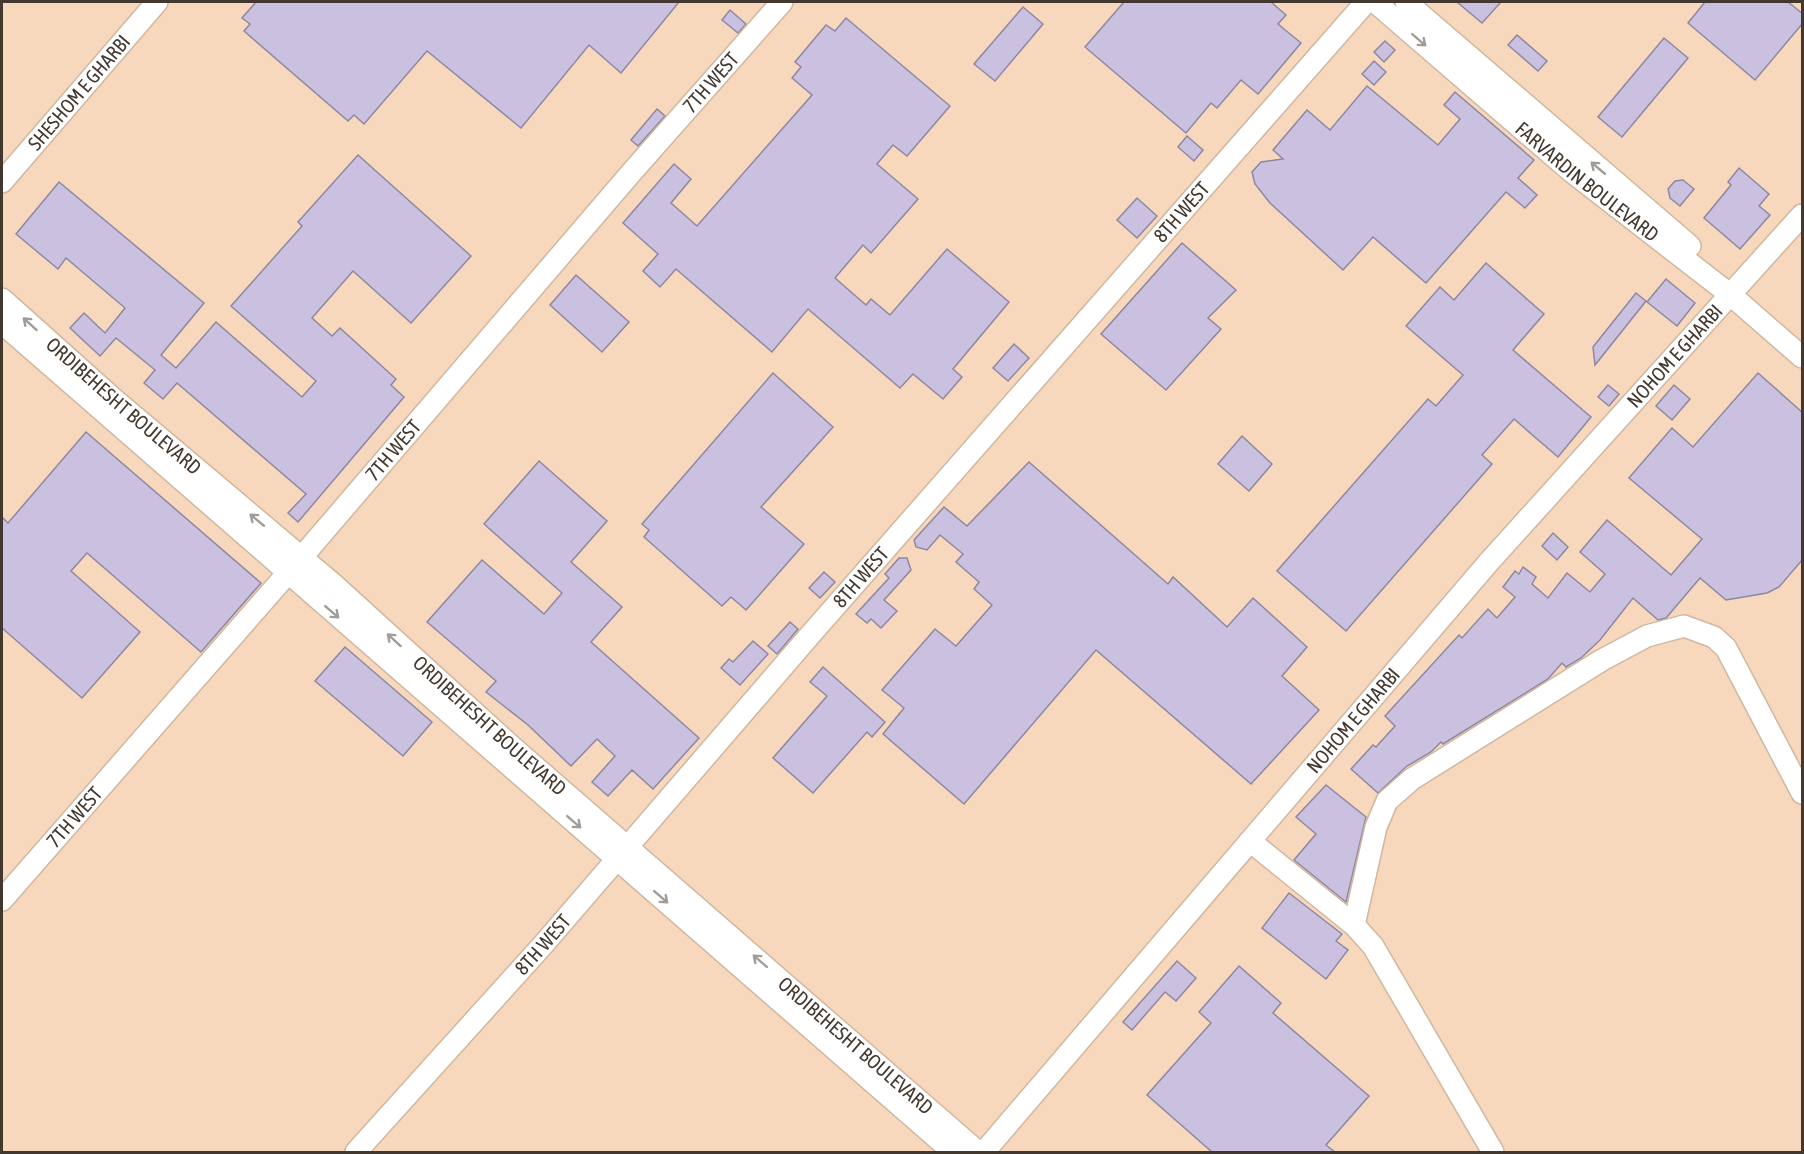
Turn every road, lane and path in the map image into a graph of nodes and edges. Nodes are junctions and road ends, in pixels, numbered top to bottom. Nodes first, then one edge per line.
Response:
1 (157, 2) edge
2 (782, 2) edge
3 (1366, 2) edge
4 (1375, 2) edge
5 (1406, 2) edge
6 (2, 182) edge
7 (1803, 215) edge
8 (1735, 292) junction
9 (2, 299) edge
10 (2, 323) edge
11 (1803, 341) edge
12 (1803, 357) edge
13 (294, 565) junction
14 (1803, 793) edge
15 (1250, 841) junction
16 (622, 852) junction
17 (2, 900) edge
18 (1354, 925) junction
19 (356, 1152) edge
20 (953, 1152) edge
21 (978, 1152) edge
22 (984, 1152) edge
23 (1493, 1152) edge

1 - 6 street, SHESHOM E GHARBI
2 - 13 street, 7TH WEST
3 - 16 street, 8TH WEST
4 -> 8 street, FARVARDIN BOULEVARD
8 -> 5 street, FARVARDIN BOULEVARD
7 - 8 street, NOHOM E GHARBI
8 - 11 street, FARVARDIN BOULEVARD
8 - 12 street, FARVARDIN BOULEVARD
8 - 15 street, NOHOM E GHARBI
13 -> 9 street, ORDIBEHESHT BOULEVARD
10 - 13 street, ORDIBEHESHT BOULEVARD
13 - 16 street, ORDIBEHESHT BOULEVARD
13 - 17 street, 7TH WEST
14 - 18 street
15 - 18 street
15 - 22 street, NOHOM E GHARBI
16 - 19 street, 8TH WEST
16 -> 20 street, ORDIBEHESHT BOULEVARD
21 -> 16 street, ORDIBEHESHT BOULEVARD
18 - 23 street

